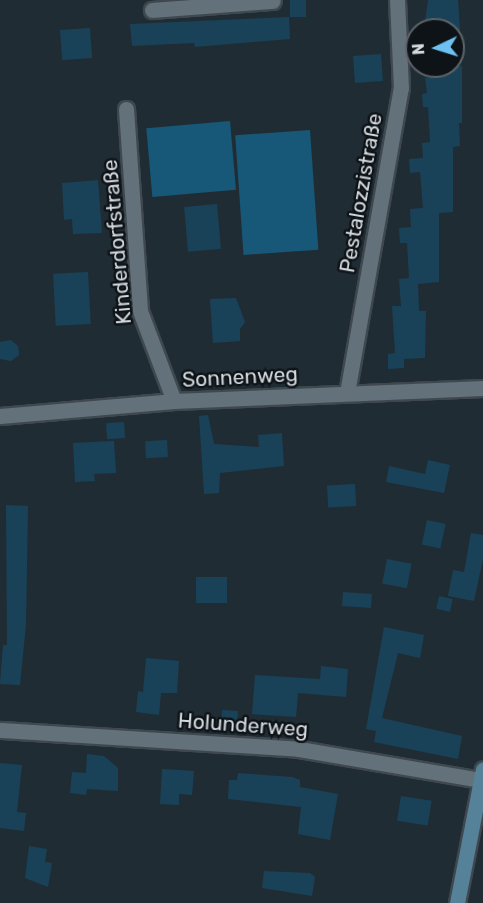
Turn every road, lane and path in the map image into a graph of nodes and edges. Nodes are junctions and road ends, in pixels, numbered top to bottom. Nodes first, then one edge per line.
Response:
1 (397, 0) edge
2 (273, 1) edge
3 (232, 2) edge
4 (152, 10) dead end
5 (126, 109) dead end
6 (483, 388) edge
7 (347, 393) junction
8 (174, 401) junction
9 (0, 416) edge
10 (0, 730) edge
11 (482, 774) edge
12 (457, 903) edge

1 - 7 street, Pestalozzistraße
2 - 3 street
3 - 4 street
5 - 8 street, Kinderdorfstraße
6 - 7 street, Sonnenweg
7 - 8 street, Sonnenweg
8 - 9 street, Sonnenweg
10 - 11 street, Holunderweg
11 - 12 main road

